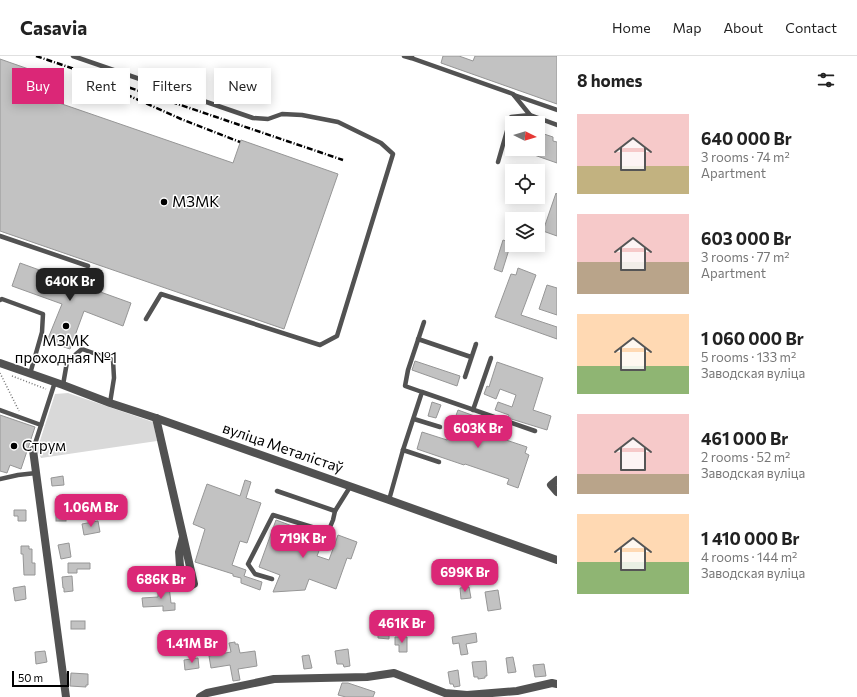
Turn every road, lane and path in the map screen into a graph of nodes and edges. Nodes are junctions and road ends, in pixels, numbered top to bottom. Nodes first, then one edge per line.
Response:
1 (73, 56) edge
2 (404, 56) edge
3 (412, 57) edge
4 (513, 94) junction
5 (557, 110) edge
6 (530, 115) junction
7 (557, 125) edge
8 (498, 162) dead end
9 (0, 236) edge
10 (88, 266) dead end
11 (0, 300) edge
12 (146, 319) dead end
13 (424, 322) dead end
14 (418, 339) junction
15 (476, 344) dead end
16 (471, 357) junction
17 (491, 358) dead end
18 (0, 363) edge
19 (0, 373) edge
20 (30, 374) junction
21 (7, 375) dead end
22 (465, 377) dead end
23 (55, 382) junction
24 (63, 385) junction
25 (52, 391) junction
26 (422, 392) junction
27 (110, 403) junction
28 (0, 410) edge
29 (473, 410) junction
30 (23, 418) junction
31 (156, 418) junction
32 (414, 419) junction
33 (41, 425) junction
34 (440, 427) dead end
35 (535, 431) dead end
36 (33, 450) joint
37 (403, 450) junction
38 (439, 462) dead end
39 (36, 474) junction
40 (0, 479) edge
41 (557, 480) edge
42 (350, 487) junction
43 (277, 491) dead end
44 (557, 492) edge
45 (389, 500) junction
46 (335, 511) junction
47 (184, 537) junction
48 (557, 560) edge
49 (272, 579) dead end
50 (557, 684) edge
51 (66, 697) edge
52 (200, 697) edge

1 - 12 lane
2 - 3 lane
3 - 4 lane
4 - 5 lane
4 - 6 lane
6 - 7 lane
6 - 8 lane
9 - 10 lane
11 - 20 lane
13 - 14 lane
14 - 16 lane
14 - 26 lane
15 - 16 lane
16 - 22 lane
17 - 29 lane
18 - 20 street, вуліца Металістаў
19 - 30 path
20 - 23 street, вуліца Металістаў
21 - 25 path
23 - 24 street, вуліца Металістаў
23 - 25 lane
24 - 27 street, вуліца Металістаў
24 - 27 lane
25 - 33 lane
26 - 29 lane
26 - 32 lane
27 - 31 street, вуліца Металістаў
28 - 30 lane
29 - 35 lane
30 - 33 lane
31 - 42 street, вуліца Металістаў
31 - 47 street
32 - 34 lane
32 - 37 lane
33 - 36 lane
36 - 39 street
37 - 38 lane
37 - 45 lane
39 - 40 lane
39 - 51 street
41 - 44 street
42 - 45 street, вуліца Металістаў
42 - 46 lane
43 - 46 lane
45 - 48 street, вуліца Металістаў
46 - 49 lane
47 - 47 street
50 - 52 street

